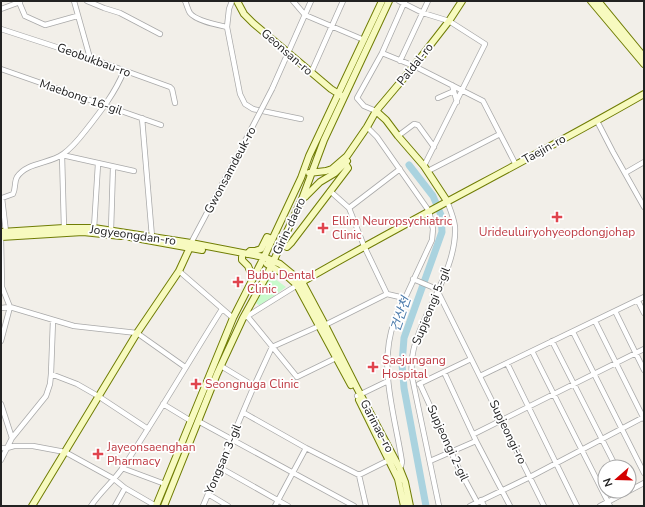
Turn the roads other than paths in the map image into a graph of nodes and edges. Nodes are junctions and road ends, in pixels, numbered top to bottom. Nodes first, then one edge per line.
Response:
1 (74, 1) edge
2 (87, 1) edge
3 (184, 1) edge
4 (232, 1) edge
5 (236, 1) edge
6 (292, 1) edge
7 (311, 1) edge
8 (343, 1) edge
9 (382, 1) edge
10 (390, 1) edge
11 (428, 1) edge
12 (462, 1) edge
13 (591, 1) edge
14 (598, 1) edge
15 (20, 2) edge
16 (403, 2) edge
17 (1, 9) edge
18 (423, 13) junction
19 (305, 15) junction
20 (77, 16) junction
21 (449, 21) junction
22 (332, 26) junction
23 (227, 27) junction
24 (2, 30) edge
25 (160, 34) dead end
26 (364, 40) junction
27 (288, 52) junction
28 (382, 54) junction
29 (644, 55) edge
30 (90, 58) junction
31 (400, 61) junction
32 (644, 64) edge
33 (414, 66) junction
34 (1, 69) edge
35 (124, 71) junction
36 (311, 73) junction
37 (452, 85) junction
38 (462, 90) junction
39 (454, 91) junction
40 (644, 94) edge
41 (342, 96) junction
42 (438, 98) dead end
43 (457, 102) junction
44 (175, 103) dead end
45 (106, 106) junction
46 (376, 111) junction
47 (142, 118) junction
48 (301, 119) dead end
49 (597, 120) junction
50 (161, 125) dead end
51 (367, 127) junction
52 (500, 134) junction
53 (398, 136) junction
54 (434, 147) junction
55 (62, 156) junction
56 (347, 156) junction
57 (644, 162) edge
58 (345, 163) junction
59 (98, 164) junction
60 (516, 165) junction
61 (113, 167) junction
62 (426, 168) junction
63 (400, 169) junction
64 (134, 171) dead end
65 (312, 172) junction
66 (624, 173) junction
67 (301, 178) junction
68 (330, 191) junction
69 (2, 198) edge
70 (302, 199) junction
71 (445, 202) junction
72 (644, 207) edge
73 (349, 208) junction
74 (431, 210) junction
75 (64, 228) junction
76 (94, 228) junction
77 (111, 230) junction
78 (2, 235) edge
79 (152, 237) junction
80 (272, 239) junction
81 (281, 244) junction
82 (191, 246) junction
83 (364, 246) junction
84 (245, 256) junction
85 (263, 260) junction
86 (272, 263) junction
87 (178, 271) junction
88 (253, 278) junction
89 (414, 280) junction
90 (299, 283) junction
91 (1, 286) edge
92 (439, 291) junction
93 (387, 294) junction
94 (404, 298) junction
95 (644, 298) edge
96 (638, 300) junction
97 (10, 307) junction
98 (1, 308) edge
99 (222, 309) junction
100 (615, 312) junction
101 (644, 313) edge
102 (245, 317) junction
103 (233, 318) junction
104 (53, 320) junction
105 (595, 321) junction
106 (322, 325) junction
107 (573, 332) junction
108 (137, 333) junction
109 (1, 341) edge
110 (552, 341) junction
111 (272, 347) junction
112 (644, 349) edge
113 (532, 351) junction
114 (636, 353) junction
115 (339, 357) junction
116 (472, 359) junction
117 (616, 363) junction
118 (507, 364) junction
119 (221, 366) junction
120 (185, 367) junction
121 (644, 370) edge
122 (444, 372) junction
123 (51, 374) junction
124 (594, 374) junction
125 (480, 376) junction
126 (388, 381) junction
127 (420, 384) junction
128 (574, 384) junction
129 (254, 386) junction
130 (413, 387) junction
131 (553, 394) junction
132 (359, 395) junction
133 (98, 396) junction
134 (1, 404) edge
135 (163, 404) junction
136 (528, 407) junction
137 (244, 413) junction
138 (644, 418) edge
139 (198, 420) junction
140 (502, 420) junction
141 (191, 421) junction
142 (148, 429) junction
143 (622, 429) junction
144 (474, 434) junction
145 (12, 438) junction
146 (232, 438) junction
147 (476, 440) junction
148 (602, 440) junction
149 (1, 448) edge
150 (7, 448) junction
151 (306, 448) junction
152 (581, 450) junction
153 (66, 452) junction
154 (451, 452) junction
155 (392, 458) junction
156 (612, 459) edge
157 (1, 460) edge
158 (430, 461) junction
159 (555, 463) junction
160 (220, 467) junction
161 (399, 467) junction
162 (122, 468) junction
163 (293, 472) junction
164 (644, 473) edge
165 (359, 475) junction
166 (530, 477) junction
167 (114, 479) junction
168 (165, 484) junction
169 (125, 488) junction
170 (502, 490) junction
171 (208, 494) junction
172 (278, 501) junction
173 (479, 501) junction
174 (346, 504) edge
175 (609, 504) edge
176 (32, 506) edge
177 (91, 506) edge
178 (115, 506) edge
179 (156, 506) edge
180 (164, 506) edge
181 (203, 506) edge
182 (228, 506) edge
183 (275, 506) edge
184 (288, 506) edge
185 (354, 506) edge
186 (366, 506) edge
187 (404, 506) edge
188 (410, 506) edge
189 (439, 506) edge
190 (470, 506) edge
191 (484, 506) edge
192 (510, 506) edge
193 (544, 506) edge
194 (576, 506) edge
195 (600, 506) edge

1 - 20 street
2 - 25 street
3 - 23 street
4 - 23 street
5 - 27 street, Geonsan-ro
6 - 19 street
7 - 19 street, Gwonsamdeuk-ro
8 - 22 street
9 - 26 street, Girin-daero
10 - 41 street, Girin-daero
11 - 18 street
12 - 21 street, Paldal-ro
13 - 32 street
14 - 29 street
15 - 17 street
15 - 20 street
16 - 18 street
16 - 28 street
18 - 21 street
18 - 31 street
19 - 22 street
19 - 27 street, Gwonsamdeuk-ro
20 - 30 street
21 - 33 street, Paldal-ro
21 - 38 street
22 - 26 street
22 - 36 street
23 - 48 street
24 - 30 street, Geobukbau-ro
26 - 41 street, Girin-daero
27 - 36 street, Geonsan-ro
27 - 82 street, Gwonsamdeuk-ro, bridge
28 - 31 street
28 - 46 street
30 - 35 street, Geobukbau-ro
31 - 33 street
33 - 37 street
33 - 46 street, Paldal-ro
34 - 45 street, Maebong 16-gil
35 - 44 street, Geobukbau-ro
35 - 45 street
36 - 41 street, Geonsan-ro
37 - 38 street
37 - 39 street
38 - 43 street
38 - 52 street
39 - 42 street
39 - 43 street
40 - 49 street, Taejin-ro
41 - 65 street, Girin-daero
41 - 67 street, Girin-daero
43 - 54 street
45 - 47 street, Maebong 16-gil
45 - 55 street
46 - 51 street, Paldal-ro
46 - 53 street
47 - 50 street, Maebong 16-gil
47 - 79 street
49 - 60 street, Taejin-ro
49 - 66 street
51 - 56 street, Paldal-ro
51 - 63 street
52 - 60 street
52 - 62 street
53 - 54 street
53 - 62 street
54 - 62 street
55 - 59 street
55 - 69 street
55 - 75 street
56 - 58 street, Paldal-ro
56 - 65 street, Girin-daero
57 - 66 street
58 - 68 street, Paldal-ro
58 - 70 street
59 - 61 street
59 - 76 street
60 - 71 street, Taejin-ro
61 - 64 street
61 - 77 street
62 - 71 street
63 - 73 street
63 - 74 street
65 - 67 street, Girin-daero
65 - 70 street, Girin-daero
66 - 72 street
67 - 80 street, Girin-daero
68 - 73 street
68 - 81 street
69 - 78 street
70 - 81 street, Girin-daero
71 - 74 street, Taejin-ro
71 - 92 street, Supjeongi 5-gil
73 - 83 street
74 - 83 street
74 - 89 street
75 - 76 street, Jogyeongdan-ro
75 - 78 street, Jogyeongdan-ro
76 - 77 street, Jogyeongdan-ro
77 - 79 street, Jogyeongdan-ro
78 - 82 street, Jogyeongdan-ro
78 - 91 street
79 - 82 street, Jogyeongdan-ro
80 - 84 street
80 - 85 street, Girin-daero
81 - 86 street, Girin-daero
82 - 84 street, Jogyeongdan-ro
82 - 87 street, Gwonsamdeuk-ro
83 - 90 street
83 - 93 street
84 - 85 street, Jogyeongdan-ro
84 - 88 street
85 - 86 street, Garinae-ro
85 - 88 street, Girin-daero
86 - 90 street, Garinae-ro
86 - 102 street, Girin-daero
87 - 99 street
87 - 108 street, Gwonsamdeuk-ro
88 - 103 street, Girin-daero
89 - 92 street
89 - 94 street
90 - 102 street
90 - 106 street, Garinae-ro
91 - 97 street
92 - 116 street, Supjeongi-ro
92 - 130 street, Supjeongi 5-gil
93 - 94 street
93 - 106 street
94 - 126 street
95 - 96 street
96 - 100 street
96 - 101 street
97 - 98 street
97 - 104 street
97 - 109 street
99 - 103 street
99 - 120 street
100 - 105 street
100 - 114 street
102 - 111 street
102 - 119 street, Girin-daero
103 - 141 street, Girin-daero
104 - 108 street
104 - 123 street
105 - 107 street
105 - 117 street
106 - 111 street
106 - 115 street, Garinae-ro
107 - 110 street
107 - 124 street
108 - 120 street
108 - 133 street, Gwonsamdeuk-ro
110 - 113 street
110 - 128 street
111 - 115 street
111 - 129 street, Yongsan 3-gil
112 - 114 street
113 - 118 street
113 - 131 street
114 - 117 street
114 - 121 street
115 - 132 street, Garinae-ro
116 - 122 street
116 - 125 street, Supjeongi-ro
117 - 124 street
117 - 138 street
118 - 125 street
118 - 136 street
119 - 129 street
119 - 139 street, Girin-daero
120 - 135 street
122 - 127 street
122 - 144 street
123 - 133 street
123 - 145 street
124 - 128 street
124 - 143 street
125 - 140 street, Supjeongi-ro
126 - 132 street, Garinae-ro
126 - 161 street
127 - 130 street
127 - 154 street, Supjeongi 2-gil
128 - 131 street
128 - 148 street
129 - 137 street, Yongsan 3-gil
130 - 158 street, Supjeongi 5-gil
131 - 136 street
131 - 152 street
132 - 155 street, Garinae-ro
133 - 142 street
133 - 153 street, Gwonsamdeuk-ro
134 - 145 street
135 - 141 street
135 - 142 street
136 - 140 street
136 - 159 street
137 - 146 street, Yongsan 3-gil
137 - 151 street, Yongsan 3-gil
138 - 143 street
139 - 146 street
139 - 180 street, Girin-daero
140 - 144 street
140 - 166 street, Supjeongi-ro
141 - 168 street, Girin-daero
142 - 162 street
143 - 148 street
143 - 164 street
144 - 147 street
145 - 150 street
146 - 160 street, Yongsan 3-gil
146 - 163 street
147 - 154 street
147 - 170 street
148 - 152 street
148 - 156 street
149 - 150 street
150 - 153 street
150 - 157 street
151 - 163 street
151 - 165 street, Yongsan 3-gil
152 - 159 street
152 - 175 street
153 - 167 street, Girin-daero
153 - 176 street, Gwonsamdeuk-ro
154 - 158 street
154 - 173 street, Supjeongi 2-gil
155 - 161 street, Garinae-ro
155 - 165 street, Garinae-ro
155 - 187 street, Garinae-ro
158 - 189 street, Supjeongi 5-gil
159 - 166 street
159 - 194 street
160 - 171 street, Yongsan 3-gil
160 - 172 street
161 - 188 street, Garinae-ro
162 - 167 street
162 - 168 street
163 - 172 street
163 - 174 street
165 - 186 street
166 - 170 street
166 - 193 street, Supjeongi-ro
167 - 169 street, Girin-daero
167 - 177 street
168 - 179 street, Girin-daero
169 - 178 street
169 - 179 street, Girin-daero
170 - 173 street
170 - 192 street
171 - 181 street, Yongsan 3-gil
171 - 182 street
172 - 183 street
172 - 184 street
173 - 190 street
173 - 191 street, Supjeongi 2-gil
174 - 185 street
175 - 195 street

